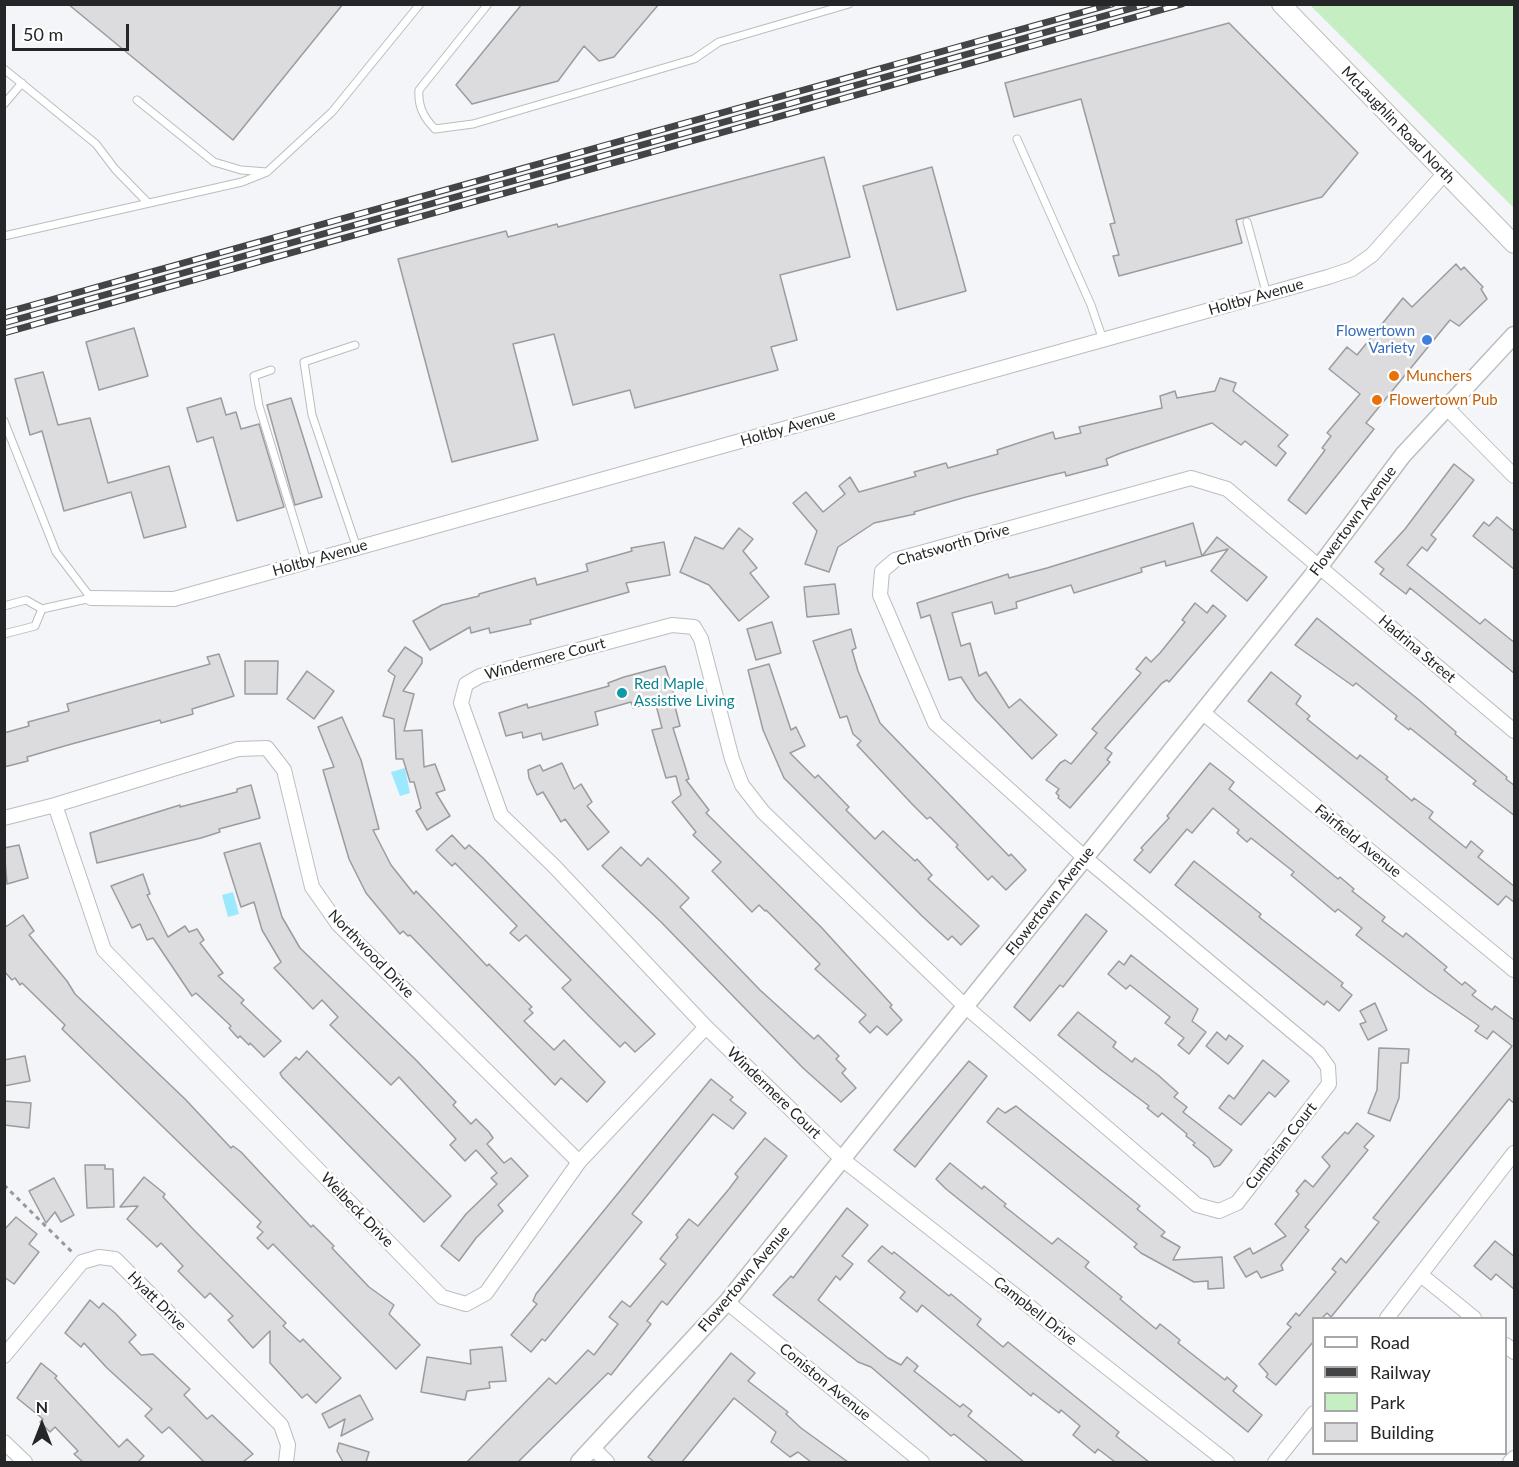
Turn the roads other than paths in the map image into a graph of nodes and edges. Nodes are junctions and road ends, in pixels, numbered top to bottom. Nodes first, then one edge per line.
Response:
1 (420, 4) edge
2 (488, 4) edge
3 (849, 4) edge
4 (1281, 4) edge
5 (4, 69) edge
6 (22, 83) junction
7 (137, 100) dead end
8 (4, 104) edge
9 (1017, 139) dead end
10 (267, 172) junction
11 (1445, 173) junction
12 (148, 203) junction
13 (1246, 222) dead end
14 (4, 236) edge
15 (1515, 244) edge
16 (1267, 295) junction
17 (1515, 334) edge
18 (1103, 340) junction
19 (355, 345) dead end
20 (271, 370) dead end
21 (1446, 407) junction
22 (4, 421) edge
23 (1515, 476) edge
24 (357, 548) junction
25 (307, 562) junction
26 (1320, 566) junction
27 (91, 598) junction
28 (4, 606) edge
29 (42, 609) junction
30 (4, 634) edge
31 (1202, 712) junction
32 (1515, 731) edge
33 (55, 805) junction
34 (4, 818) edge
35 (1084, 857) junction
36 (1515, 970) edge
37 (966, 1007) junction
38 (706, 1027) junction
39 (1515, 1153) edge
40 (843, 1160) junction
41 (579, 1161) junction
42 (1421, 1275) junction
43 (727, 1302) junction
44 (1388, 1317) edge
45 (1473, 1317) edge
46 (4, 1356) edge
47 (1312, 1416) edge
48 (4, 1442) edge
49 (594, 1449) junction
50 (1515, 1458) edge
51 (25, 1462) edge
52 (286, 1462) edge
53 (579, 1462) edge
54 (607, 1462) edge
55 (922, 1462) edge
56 (1227, 1462) edge
57 (1275, 1462) edge
58 (1510, 1462) edge

1 - 10 lane
2 - 3 lane
4 - 11 main road, McLaughlin Road North
5 - 6 lane
6 - 8 lane
6 - 12 lane
7 - 10 lane
9 - 18 lane
10 - 12 lane
11 - 15 main road, McLaughlin Road North
11 - 16 street, Holtby Avenue
12 - 14 lane
13 - 16 lane
16 - 18 street, Holtby Avenue
17 - 21 street, Flowertown Avenue
18 - 24 street, Holtby Avenue
19 - 24 lane
20 - 25 lane
21 - 23 street
21 - 26 street, Flowertown Avenue
22 - 27 lane
24 - 25 street, Holtby Avenue
25 - 27 street, Holtby Avenue
26 - 31 street, Flowertown Avenue
26 - 32 street, Hadrina Street
26 - 35 street, Chatsworth Drive
27 - 29 lane
28 - 29 lane
29 - 30 lane
31 - 35 street, Flowertown Avenue
31 - 36 street, Fairfield Avenue
33 - 34 street, Northwood Drive
33 - 41 street, Northwood Drive
33 - 41 street, Welbeck Drive
35 - 37 street, Flowertown Avenue
35 - 37 street, Cumbrian Court
37 - 38 street, Windermere Court
37 - 40 street, Flowertown Avenue
38 - 40 street, Windermere Court
38 - 41 street, Welbeck Drive
39 - 42 street
40 - 43 street, Flowertown Avenue
40 - 56 street, Campbell Drive
42 - 44 street
42 - 45 street
43 - 49 street, Flowertown Avenue
43 - 55 street, Coniston Avenue
46 - 52 street, Hyatt Drive
47 - 57 street
48 - 51 street
49 - 53 street, Flowertown Avenue
49 - 54 street
50 - 58 street

